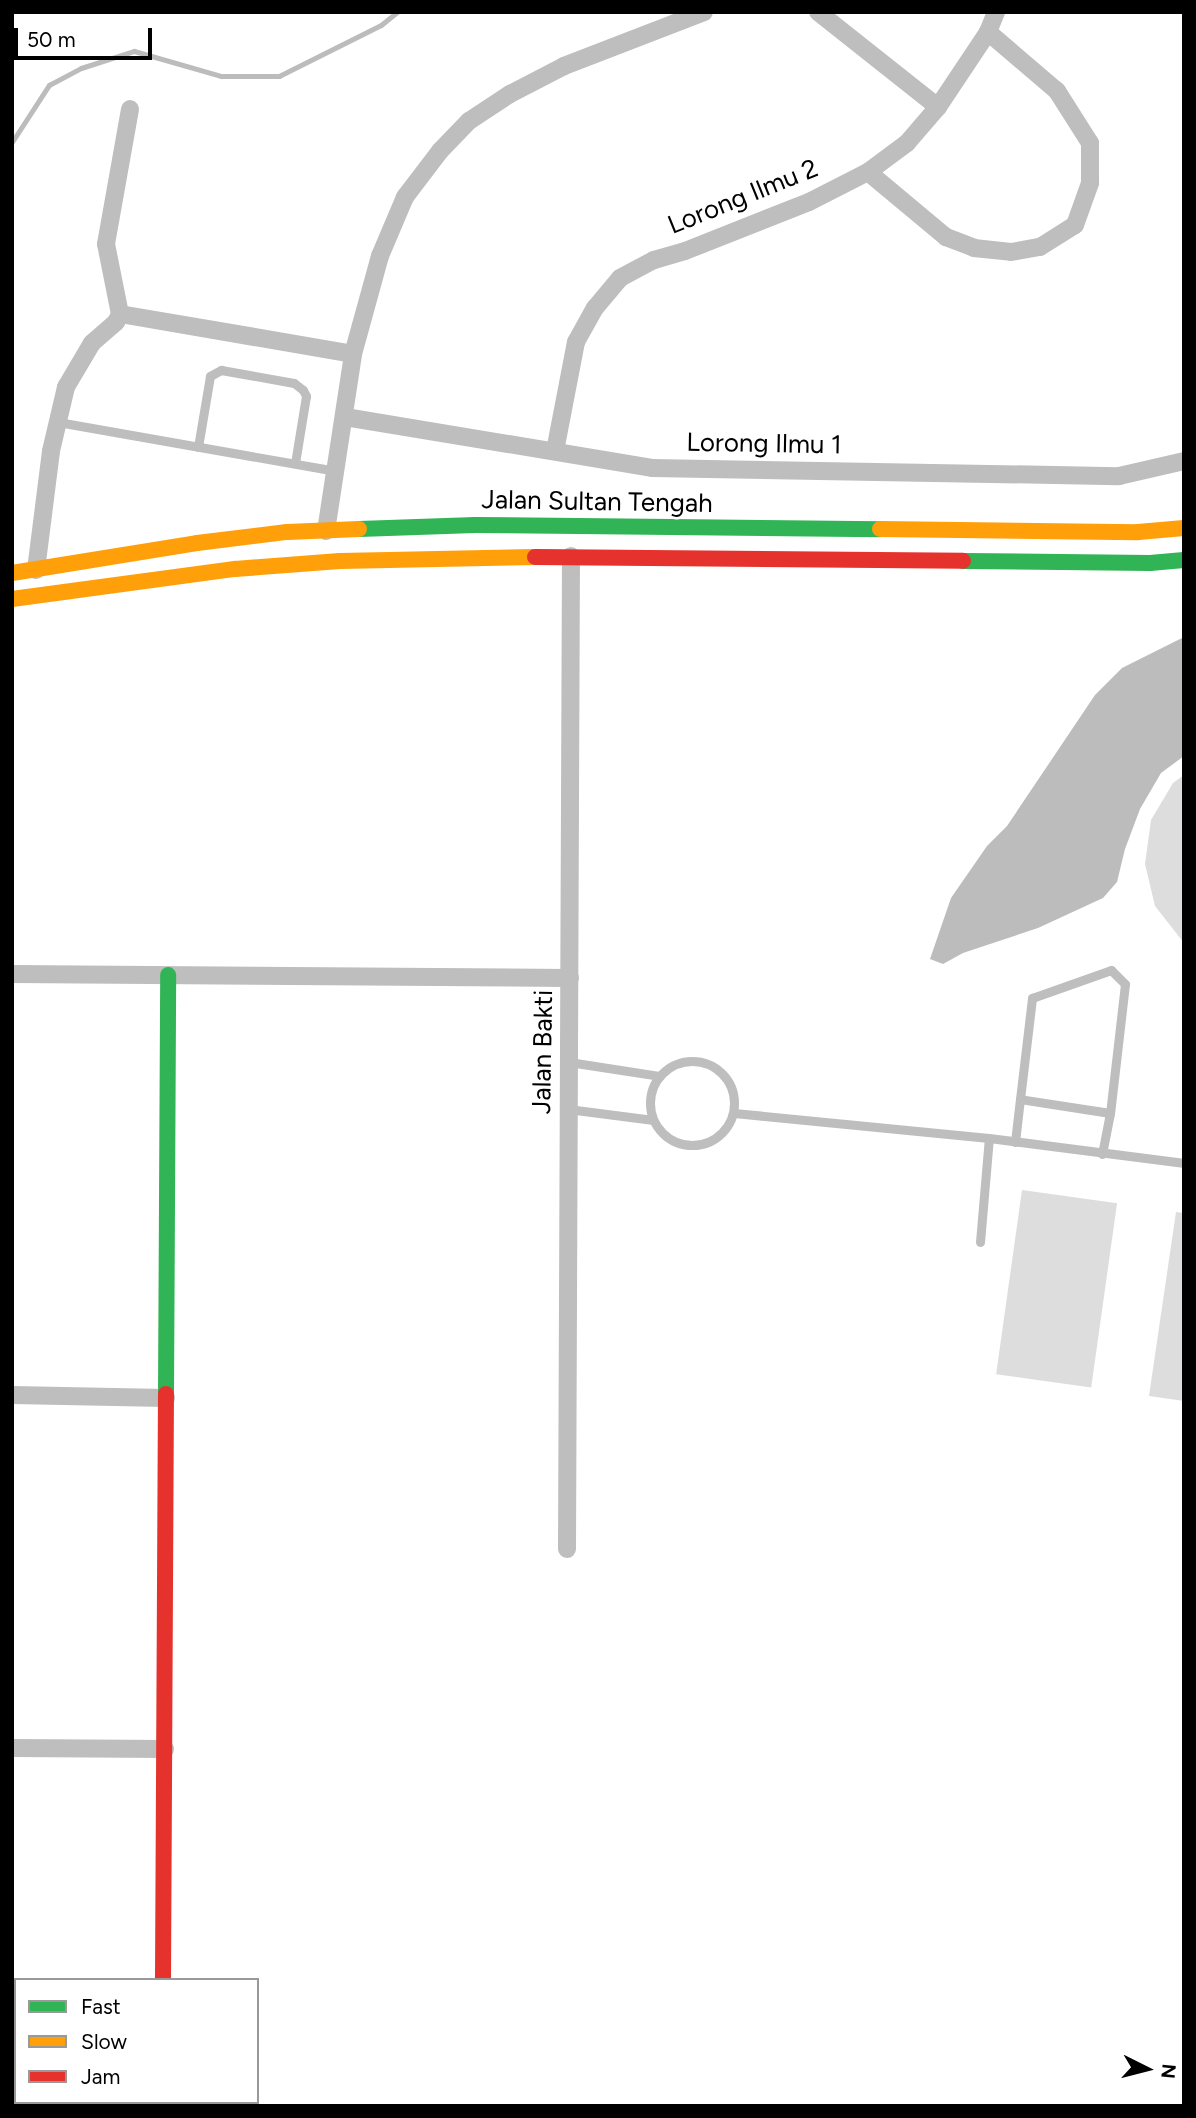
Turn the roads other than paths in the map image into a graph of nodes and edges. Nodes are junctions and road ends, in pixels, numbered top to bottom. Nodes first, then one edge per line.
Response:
1 (704, 12) edge
2 (818, 12) edge
3 (996, 12) edge
4 (988, 32) junction
5 (937, 107) junction
6 (130, 109) dead end
7 (868, 172) junction
8 (120, 314) junction
9 (353, 354) junction
10 (345, 417) junction
11 (58, 422) junction
12 (198, 447) junction
13 (555, 451) junction
14 (1184, 461) edge
15 (295, 463) junction
16 (335, 471) junction
17 (1184, 527) edge
18 (327, 531) junction
19 (571, 556) junction
20 (1184, 560) edge
21 (36, 570) junction
22 (12, 573) edge
23 (12, 599) edge
24 (12, 974) edge
25 (168, 975) junction
26 (570, 978) junction
27 (569, 1062) junction
28 (659, 1076) junction
29 (1020, 1099) junction
30 (568, 1109) junction
31 (734, 1113) junction
32 (1110, 1113) junction
33 (653, 1120) junction
34 (989, 1138) junction
35 (1015, 1142) junction
36 (1102, 1154) junction
37 (1184, 1163) edge
38 (980, 1242) dead end
39 (12, 1395) edge
40 (166, 1398) junction
41 (567, 1549) dead end
42 (12, 1748) edge
43 (165, 1749) junction
44 (163, 1978) edge

1 - 9 street
2 - 5 street
3 - 4 street, Lorong Ilmu 2
4 - 5 street, Lorong Ilmu 2
4 - 7 street
5 - 7 street, Lorong Ilmu 2
6 - 8 street
7 - 13 street, Lorong Ilmu 2
8 - 9 street
8 - 11 street
9 - 10 street
10 - 13 street, Lorong Ilmu 1
10 - 16 street
11 - 12 lane
11 - 21 street
12 - 15 lane
12 - 15 lane
13 - 14 street, Lorong Ilmu 1
15 - 16 lane
16 - 18 street
17 - 18 main road, Jalan Sultan Tengah
18 - 21 main road, Jalan Sultan Tengah
19 - 20 main road, Jalan Sultan Tengah
19 - 23 main road, Jalan Sultan Tengah
19 - 26 street, Jalan Bakti
21 - 22 main road, Jalan Sultan Tengah
24 - 25 street
25 - 26 street
25 - 40 main road
26 - 27 street, Jalan Bakti
27 - 28 lane
27 - 30 street, Jalan Bakti
28 - 31 lane
28 - 33 lane
29 - 32 lane
29 - 32 lane
29 - 35 lane
30 - 33 lane
30 - 41 street, Jalan Bakti
31 - 33 lane
31 - 34 lane
32 - 36 lane
34 - 35 lane
34 - 38 lane
35 - 36 lane
36 - 37 lane
39 - 40 street
40 - 43 main road
42 - 43 street
43 - 44 main road

